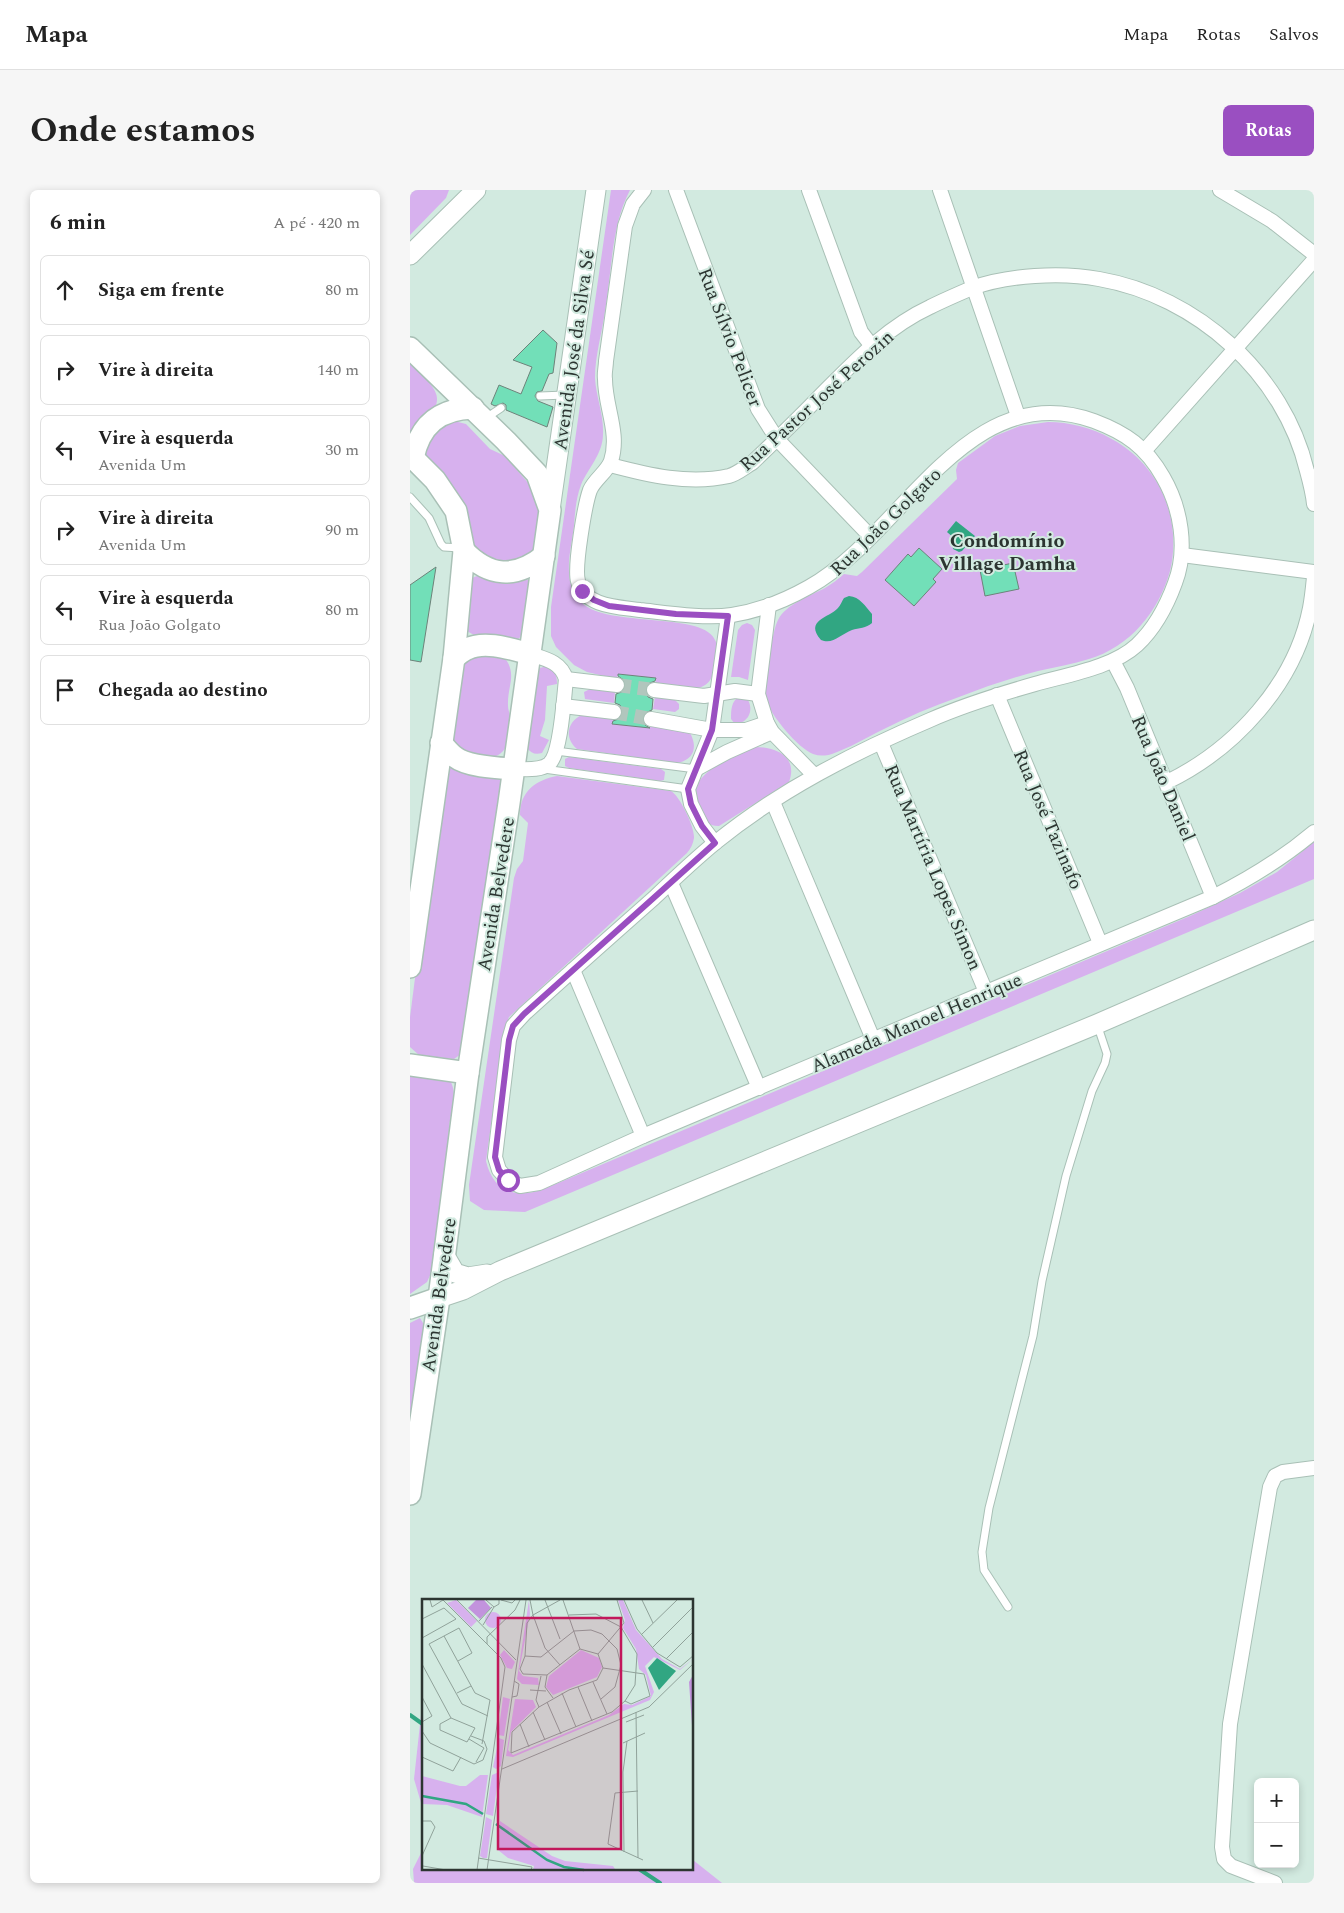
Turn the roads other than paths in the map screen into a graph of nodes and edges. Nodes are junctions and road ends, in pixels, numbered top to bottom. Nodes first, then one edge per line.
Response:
1 (476, 190) edge
2 (584, 190) edge
3 (596, 190) edge
4 (644, 190) edge
5 (676, 190) edge
6 (809, 190) edge
7 (940, 190) edge
8 (1220, 190) edge
9 (461, 197) edge
10 (592, 217) junction
11 (1314, 254) edge
12 (410, 255) edge
13 (1314, 260) edge
14 (973, 288) junction
15 (871, 345) junction
16 (410, 348) edge
17 (1236, 348) junction
18 (567, 394) junction
19 (540, 396) dead end
20 (486, 412) junction
21 (1018, 416) junction
22 (777, 439) junction
23 (1145, 450) junction
24 (412, 457) edge
25 (610, 465) junction
26 (410, 497) edge
27 (1314, 504) edge
28 (550, 510) junction
29 (871, 536) junction
30 (464, 549) junction
31 (1182, 555) junction
32 (544, 556) junction
33 (1314, 572) edge
34 (1314, 577) edge
35 (769, 605) junction
36 (728, 616) junction
37 (530, 654) junction
38 (454, 658) junction
39 (1113, 662) junction
40 (566, 679) junction
41 (617, 685) tunnel mouth
42 (654, 690) tunnel mouth
43 (718, 694) junction
44 (758, 694) junction
45 (997, 695) junction
46 (563, 706) junction
47 (614, 712) tunnel mouth
48 (651, 719) tunnel mouth
49 (769, 727) junction
50 (712, 730) junction
51 (441, 743) junction
52 (881, 743) junction
53 (556, 751) junction
54 (539, 768) junction
55 (514, 769) junction
56 (696, 769) junction
57 (814, 775) junction
58 (1167, 782) junction
59 (688, 789) junction
60 (773, 802) junction
61 (1314, 832) edge
62 (715, 843) junction
63 (670, 883) junction
64 (1213, 897) junction
65 (1314, 930) edge
66 (1100, 944) junction
67 (410, 967) edge
68 (573, 970) junction
69 (986, 992) junction
70 (1097, 1024) junction
71 (873, 1040) junction
72 (410, 1065) edge
73 (468, 1073) junction
74 (758, 1088) junction
75 (642, 1136) junction
76 (444, 1254) junction
77 (500, 1271) junction
78 (439, 1298) junction
79 (410, 1308) edge
80 (1314, 1468) edge
81 (410, 1494) edge
82 (1008, 1607) dead end
83 (1275, 1883) edge

1 - 9 street
2 - 10 street
3 - 10 street, Avenida José da Silva Sé
4 - 25 street
5 - 22 street, Rua Sílvio Pelicer
6 - 15 street
7 - 14 street
8 - 11 street
9 - 12 street
10 - 18 street, Avenida José da Silva Sé
13 - 17 street
14 - 15 street, Rua Pastor José Perozin
14 - 17 street, Rua Pastor José Perozin
14 - 21 street
15 - 22 street, Rua Pastor José Perozin
16 - 20 main road, Avenida Belvedere
17 - 23 street
17 - 27 street, Rua Pastor José Perozin
18 - 19 lane
18 - 28 street, Avenida José da Silva Sé
20 - 24 main road
20 - 28 main road, Avenida Belvedere
21 - 23 street, Rua João Golgato
21 - 29 street, Rua João Golgato
22 - 25 street, Rua Pastor José Perozin
22 - 29 street, Rua Sílvio Pelicer
23 - 31 street
24 - 30 main road
25 - 36 street, Rua João Golgato
26 - 30 lane
28 - 32 main road, Avenida Belvedere
29 - 35 street, Rua João Golgato
30 - 32 main road
30 - 38 main road
31 - 33 street
31 - 39 street
32 - 37 main road, Avenida Belvedere
34 - 58 street
35 - 36 street, Rua João Golgato
35 - 44 street
36 - 43 street
37 - 38 main road
37 - 40 street
37 - 55 main road, Avenida Belvedere
38 - 51 main road
39 - 45 street
39 - 58 street, Rua João Daniel
40 - 41 street
40 - 46 street
42 - 43 street
43 - 44 street
43 - 50 street
44 - 49 street
45 - 52 street
45 - 66 street, Rua José Tazinafo
46 - 47 street
46 - 53 street
48 - 50 street
49 - 50 street
49 - 56 street
49 - 57 street
50 - 56 street
51 - 55 main road
51 - 67 main road
52 - 57 street
52 - 69 street, Rua Martíria Lopes Simon
53 - 54 street
53 - 56 lane
54 - 55 street
54 - 59 lane
55 - 73 main road, Avenida Belvedere
56 - 59 street
57 - 60 street
58 - 64 street, Rua João Daniel
59 - 62 street
60 - 62 street
60 - 71 street
61 - 64 street, Alameda Manoel Henrique
62 - 63 street
63 - 68 street
63 - 74 street
64 - 66 street, Alameda Manoel Henrique
65 - 70 street
66 - 69 street, Alameda Manoel Henrique
68 - 75 street
68 - 75 street, Alameda Manoel Henrique
69 - 71 street, Alameda Manoel Henrique
70 - 77 street
70 - 82 lane
71 - 74 street, Alameda Manoel Henrique
72 - 73 main road
73 - 76 main road, Avenida Belvedere
74 - 75 street, Alameda Manoel Henrique
76 - 77 street
76 - 78 main road, Avenida Belvedere
77 - 78 street
78 - 79 main road
78 - 81 main road, Avenida Belvedere
80 - 83 street

